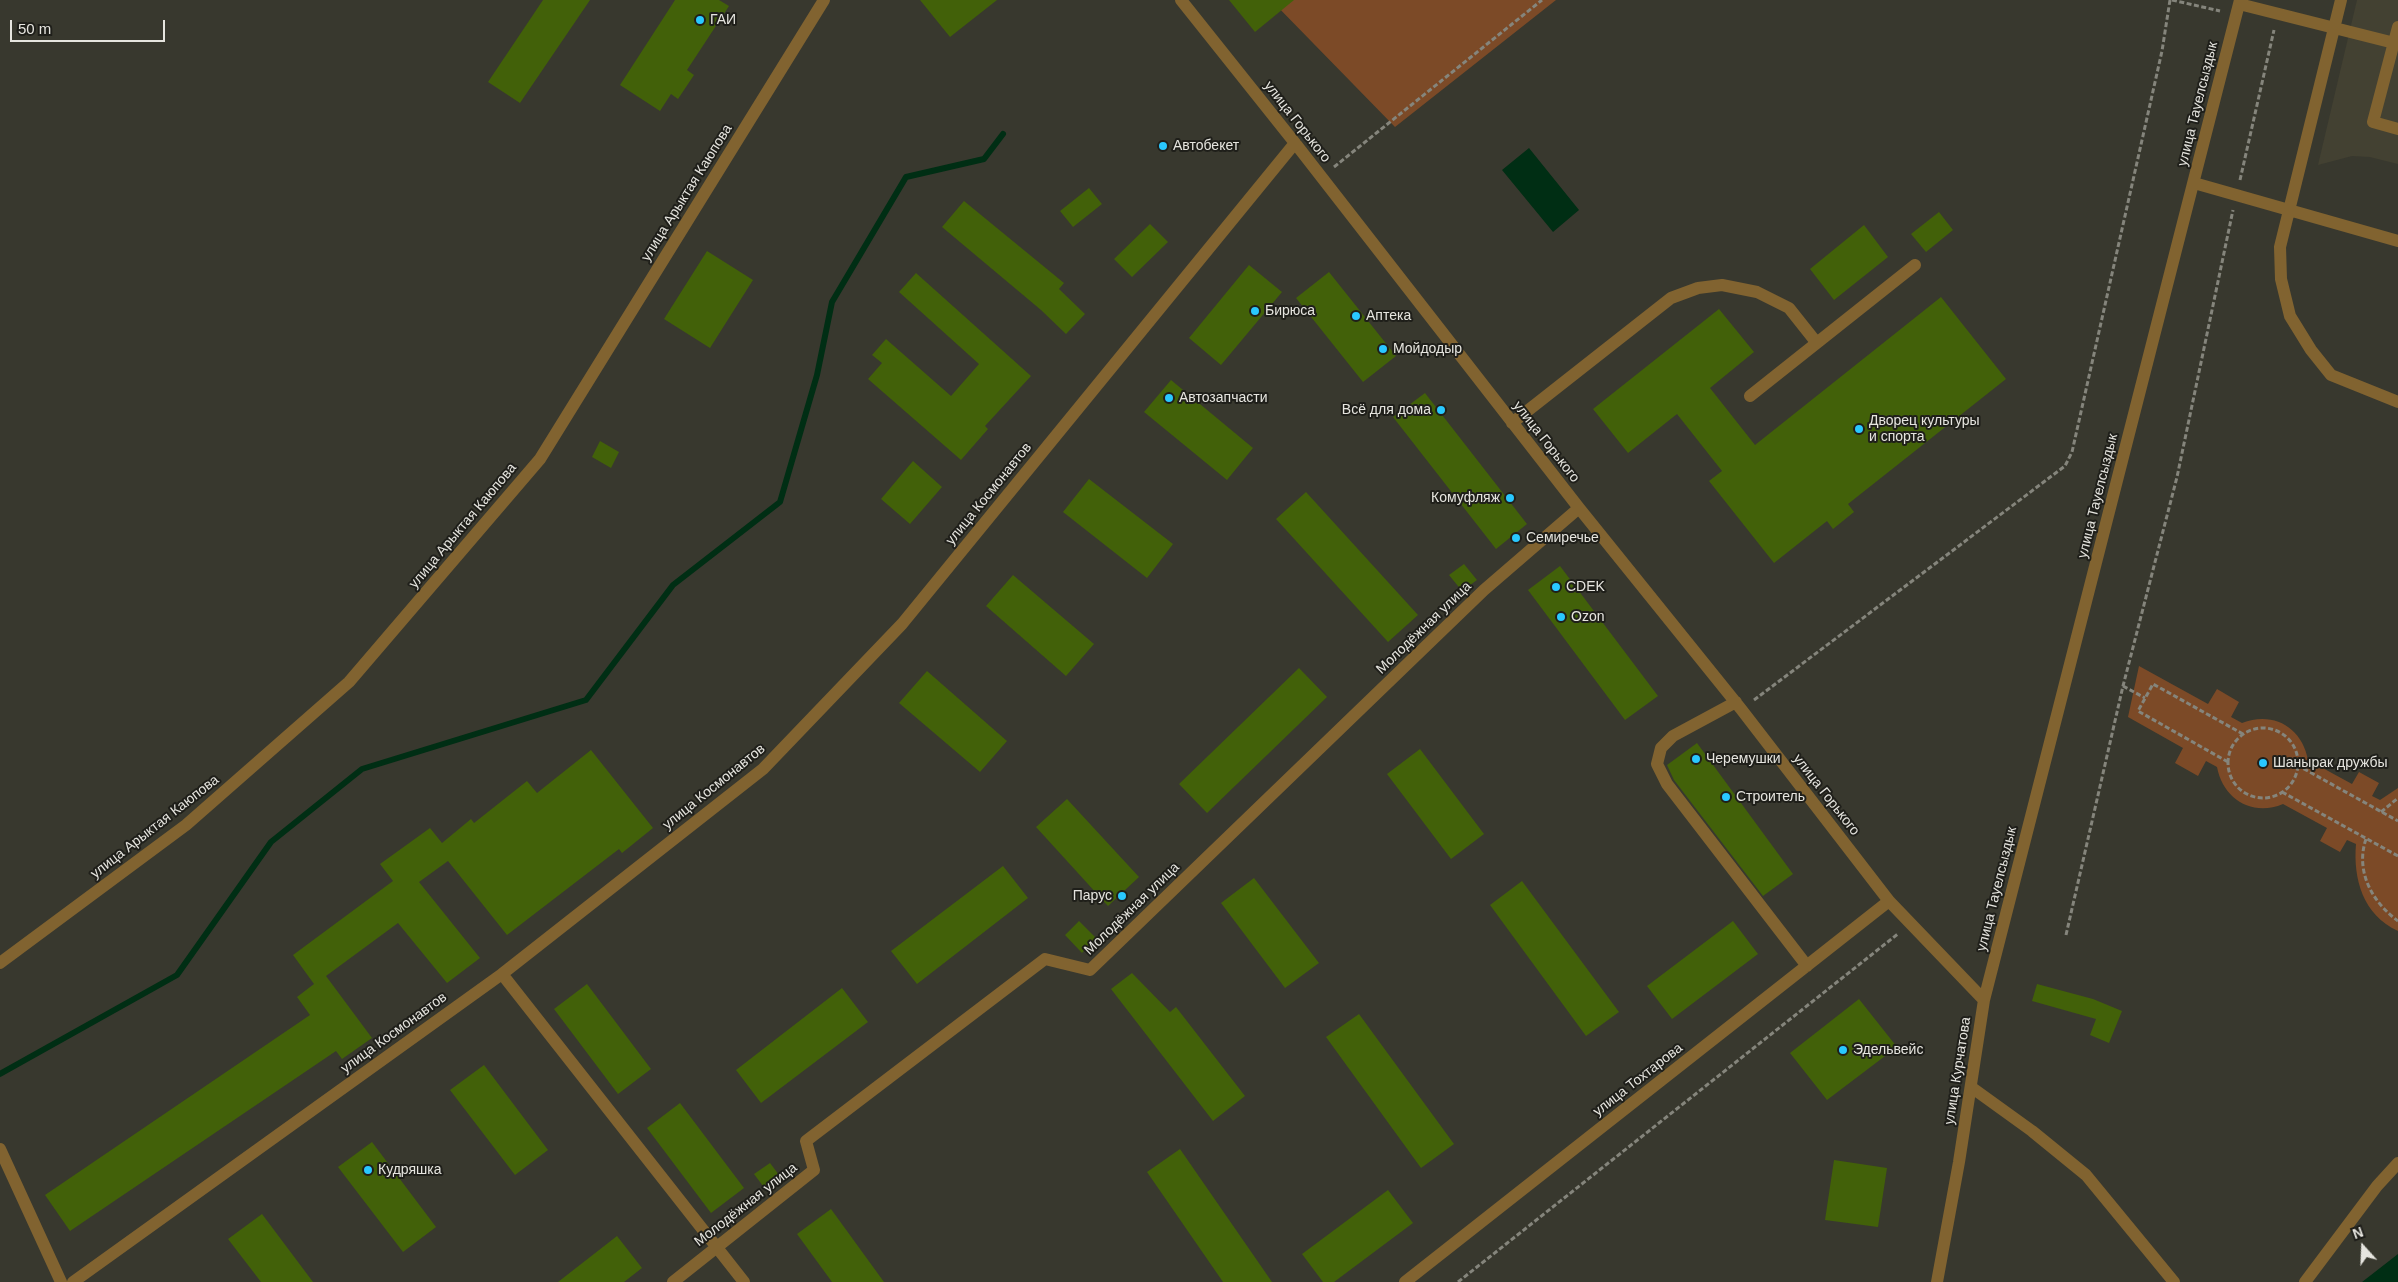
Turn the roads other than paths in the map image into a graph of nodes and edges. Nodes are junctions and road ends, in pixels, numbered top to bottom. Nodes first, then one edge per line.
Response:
1 (824, 0) edge
2 (1181, 0) edge
3 (2342, 0) edge
4 (2240, 2) edge
5 (2398, 27) edge
6 (2334, 28) junction
7 (2396, 43) edge
8 (2398, 128) edge
9 (1295, 143) junction
10 (2194, 183) junction
11 (2289, 210) junction
12 (2398, 241) edge
13 (1916, 265) dead end
14 (1816, 342) junction
15 (1750, 396) dead end
16 (2398, 402) edge
17 (1512, 423) junction
18 (1579, 508) junction
19 (1738, 706) junction
20 (1889, 901) junction
21 (0, 963) edge
22 (1807, 966) junction
23 (502, 974) junction
24 (1984, 1000) junction
25 (1971, 1087) junction
26 (0, 1149) edge
27 (2398, 1163) edge
28 (717, 1247) junction
29 (61, 1282) edge
30 (73, 1282) edge
31 (672, 1282) edge
32 (744, 1282) edge
33 (1406, 1282) edge
34 (1937, 1282) edge
35 (2174, 1282) edge
36 (2305, 1282) edge

1 - 21 street, улица Арыктая Каюпова
2 - 9 street, улица Горького
3 - 6 street
4 - 6 street
4 - 10 street, улица Тауелсыздык
5 - 7 street
6 - 7 street
6 - 11 street
7 - 8 street
9 - 17 street, улица Горького
9 - 23 street, улица Космонавтов
10 - 11 street
10 - 24 street, улица Тауелсыздык
11 - 12 street
11 - 16 street
13 - 14 street
14 - 15 street
14 - 17 street
17 - 18 street, улица Горького
18 - 19 street, улица Горького
18 - 28 street, Молодёжная улица
19 - 20 street, улица Горького
19 - 22 street
20 - 22 street, улица Тохтарова
20 - 24 street
22 - 33 street, улица Тохтарова
23 - 28 street
23 - 30 street, улица Космонавтов
24 - 25 street, улица Курчатова
25 - 34 street, улица Курчатова
25 - 35 street
26 - 29 street
27 - 36 street
28 - 31 street, Молодёжная улица
28 - 32 street

